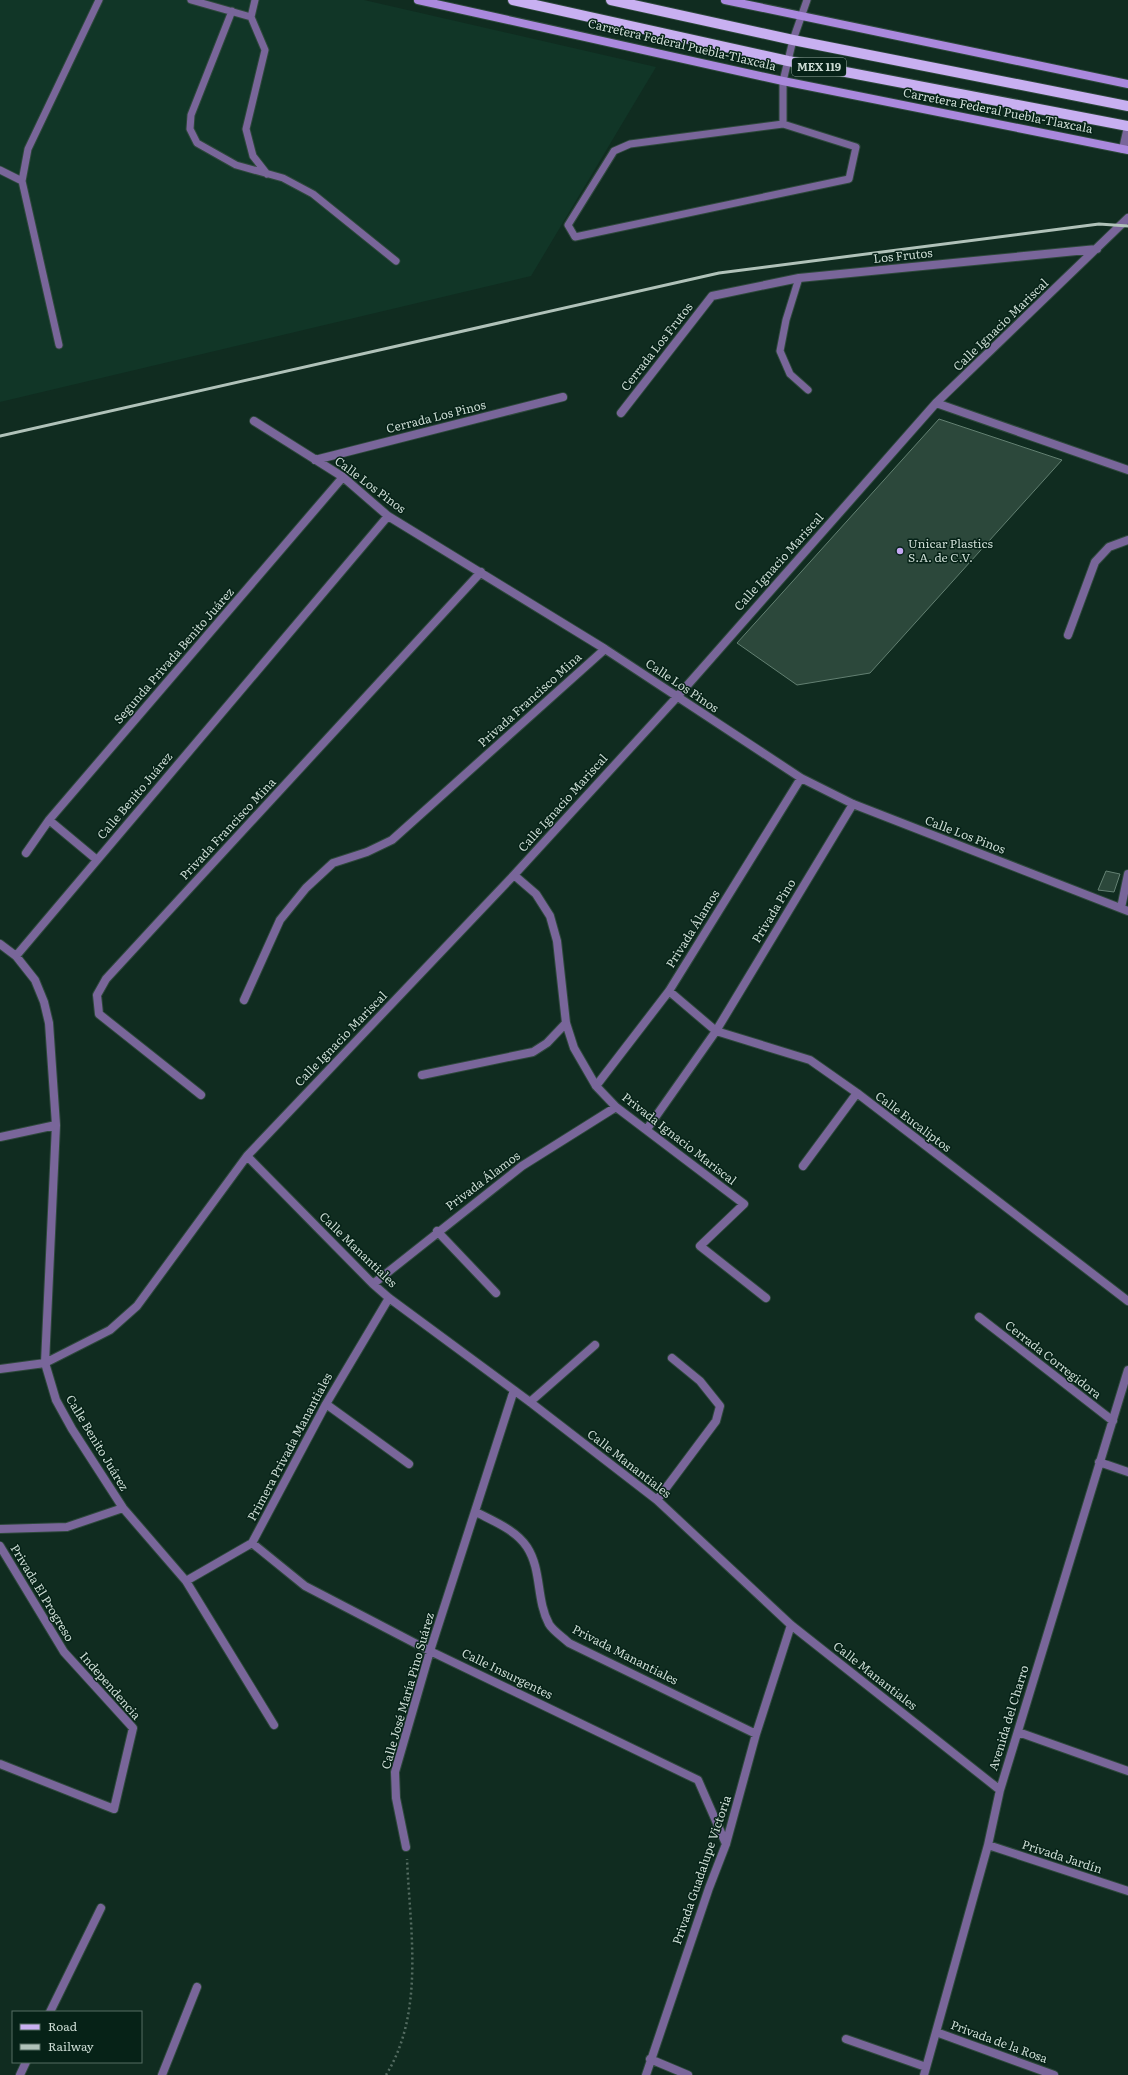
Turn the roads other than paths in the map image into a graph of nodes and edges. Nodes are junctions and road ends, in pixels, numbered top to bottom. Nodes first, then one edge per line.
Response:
1 (99, 0) edge
2 (191, 0) edge
3 (255, 0) edge
4 (418, 0) edge
5 (512, 0) edge
6 (611, 0) edge
7 (725, 0) edge
8 (807, 0) edge
9 (232, 12) junction
10 (800, 16) junction
11 (250, 17) junction
12 (793, 40) junction
13 (788, 61) junction
14 (783, 81) junction
15 (1128, 84) edge
16 (1128, 106) edge
17 (783, 124) junction
18 (1128, 126) edge
19 (1125, 150) edge
20 (0, 170) edge
21 (267, 174) junction
22 (22, 181) junction
23 (1128, 218) edge
24 (1097, 249) junction
25 (396, 261) dead end
26 (799, 278) junction
27 (712, 296) joint
28 (59, 345) dead end
29 (808, 390) dead end
30 (563, 397) dead end
31 (936, 403) junction
32 (621, 413) dead end
33 (254, 421) dead end
34 (315, 460) junction
35 (1128, 470) edge
36 (343, 477) junction
37 (388, 516) junction
38 (1128, 540) edge
39 (481, 572) junction
40 (1068, 634) dead end
41 (605, 649) junction
42 (677, 697) junction
43 (801, 778) junction
44 (853, 804) junction
45 (49, 820) junction
46 (26, 853) dead end
47 (97, 860) junction
48 (1128, 874) edge
49 (514, 875) junction
50 (1124, 909) edge
51 (0, 944) edge
52 (16, 956) junction
53 (669, 991) junction
54 (244, 1000) dead end
55 (566, 1023) junction
56 (716, 1031) junction
57 (422, 1075) dead end
58 (596, 1086) junction
59 (857, 1093) junction
60 (201, 1095) dead end
61 (616, 1107) junction
62 (56, 1125) junction
63 (647, 1129) junction
64 (0, 1137) edge
65 (247, 1156) junction
66 (803, 1166) dead end
67 (438, 1231) junction
68 (373, 1284) junction
69 (496, 1293) dead end
70 (389, 1298) junction
71 (766, 1298) dead end
72 (1128, 1301) edge
73 (979, 1317) dead end
74 (595, 1345) dead end
75 (672, 1358) dead end
76 (45, 1363) junction
77 (0, 1369) edge
78 (1128, 1370) edge
79 (514, 1390) junction
80 (530, 1402) junction
81 (326, 1404) junction
82 (1113, 1421) junction
83 (1099, 1462) junction
84 (409, 1464) dead end
85 (1128, 1472) edge
86 (657, 1500) junction
87 (123, 1508) junction
88 (476, 1512) junction
89 (0, 1529) edge
90 (252, 1543) junction
91 (0, 1546) edge
92 (186, 1581) junction
93 (791, 1625) junction
94 (430, 1651) junction
95 (64, 1652) joint
96 (274, 1725) dead end
97 (1018, 1732) junction
98 (756, 1734) junction
99 (0, 1764) edge
100 (1128, 1771) edge
101 (1000, 1790) junction
102 (726, 1844) junction
103 (988, 1845) junction
104 (406, 1847) road end
105 (1128, 1891) edge
106 (101, 1908) dead end
107 (197, 1986) dead end
108 (50, 2011) edge
109 (936, 2032) junction
110 (846, 2039) dead end
111 (650, 2059) junction
112 (26, 2063) edge
113 (925, 2071) edge
114 (20, 2075) edge
115 (162, 2075) edge
116 (646, 2075) edge
117 (688, 2075) edge
118 (1054, 2075) edge

1 - 22 lane
2 - 9 lane
3 - 11 lane
4 - 14 main road, Carretera Federal Puebla-Tlaxcala
5 - 13 main road, Carretera Federal Puebla-Tlaxcala / MEX 119
6 - 12 main road, MEX 119
7 - 10 main road
8 - 10 lane
9 - 11 lane
9 - 21 lane
10 - 12 lane
10 - 15 main road
11 - 21 lane
12 - 13 lane
12 - 16 main road, MEX 119
13 - 14 lane
13 - 18 main road, Carretera Federal Puebla-Tlaxcala / MEX 119
14 - 17 lane
14 - 19 main road, Carretera Federal Puebla-Tlaxcala
17 - 17 lane
18 - 19 street
20 - 22 lane
21 - 25 lane
22 - 28 lane
23 - 24 street, Calle Ignacio Mariscal
24 - 26 street, Los Frutos
24 - 31 street, Calle Ignacio Mariscal
26 - 27 street, Los Frutos
26 - 29 lane
27 - 32 street, Cerrada Los Frutos
30 - 34 street, Cerrada Los Pinos
31 - 35 street
31 - 42 street, Calle Ignacio Mariscal
33 - 34 street, Calle Los Pinos
34 - 36 street, Calle Los Pinos
36 - 37 street, Calle Los Pinos
36 - 45 street, Segunda Privada Benito Juárez
37 - 39 street, Calle Los Pinos
37 - 47 street, Calle Benito Juárez
38 - 40 street
39 - 41 street, Calle Los Pinos
39 - 60 street, Privada Francisco Mina
41 - 42 street, Calle Los Pinos
41 - 54 street, Privada Francisco Mina
42 - 43 street, Calle Los Pinos
42 - 49 street, Calle Ignacio Mariscal
43 - 44 street, Calle Los Pinos
43 - 53 street, Privada Álamos
44 - 50 street, Calle Los Pinos
44 - 56 street, Privada Pino
45 - 46 street, Segunda Privada Benito Juárez
45 - 47 street
47 - 52 street, Calle Benito Juárez
48 - 50 street
49 - 55 street, Privada Ignacio Mariscal
49 - 65 street, Calle Ignacio Mariscal
51 - 52 street
52 - 62 street, Calle Benito Juárez
53 - 56 street, Calle Eucaliptos
53 - 58 street, Privada Álamos
55 - 57 street
55 - 58 street, Privada Ignacio Mariscal
56 - 59 street, Calle Eucaliptos
56 - 63 street, Privada Pino
58 - 61 street, Privada Ignacio Mariscal
59 - 66 street
59 - 72 street, Calle Eucaliptos
61 - 63 street, Privada Ignacio Mariscal
61 - 67 street, Privada Álamos
62 - 64 street
62 - 76 street, Calle Benito Juárez
63 - 71 street, Privada Ignacio Mariscal
65 - 68 street, Calle Manantiales
65 - 76 street, Calle Ignacio Mariscal
67 - 68 street, Privada Álamos
67 - 69 street
68 - 70 street, Calle Manantiales
70 - 79 street, Calle Manantiales
70 - 81 street, Primera Privada Manantiales
73 - 82 street, Cerrada Corregidora
74 - 80 street
75 - 86 street
76 - 77 street, Calle Ignacio Mariscal
76 - 87 street, Calle Benito Juárez
78 - 82 street, Avenida del Charro
79 - 80 street, Calle Manantiales
79 - 88 street, Calle José María Pino Suárez
80 - 86 street, Calle Manantiales
81 - 84 street
81 - 90 street, Primera Privada Manantiales
82 - 83 street, Avenida del Charro
83 - 85 street
83 - 97 street, Avenida del Charro
86 - 93 street, Calle Manantiales
87 - 89 street
87 - 92 street, Calle Benito Juárez
88 - 94 street, Calle José María Pino Suárez
88 - 98 street, Privada Manantiales
90 - 92 street
90 - 94 street, Calle Insurgentes
91 - 95 street, Privada El Progreso
92 - 96 street, Calle Benito Juárez
93 - 98 street, Privada Guadalupe Victoria
93 - 101 street, Calle Manantiales
94 - 102 street, Calle Insurgentes
94 - 104 street, Calle José María Pino Suárez
95 - 99 street, Independencia
97 - 100 street
97 - 101 street, Avenida del Charro
98 - 102 street, Privada Guadalupe Victoria
101 - 103 street, Avenida del Charro
102 - 111 street, Privada Guadalupe Victoria
103 - 105 street, Privada Jardín
103 - 109 street, Avenida del Charro
106 - 108 street
107 - 115 street
109 - 113 street, Avenida del Charro
109 - 118 street, Privada de la Rosa
110 - 113 street
111 - 116 street, Privada Guadalupe Victoria
111 - 117 street
112 - 114 street

